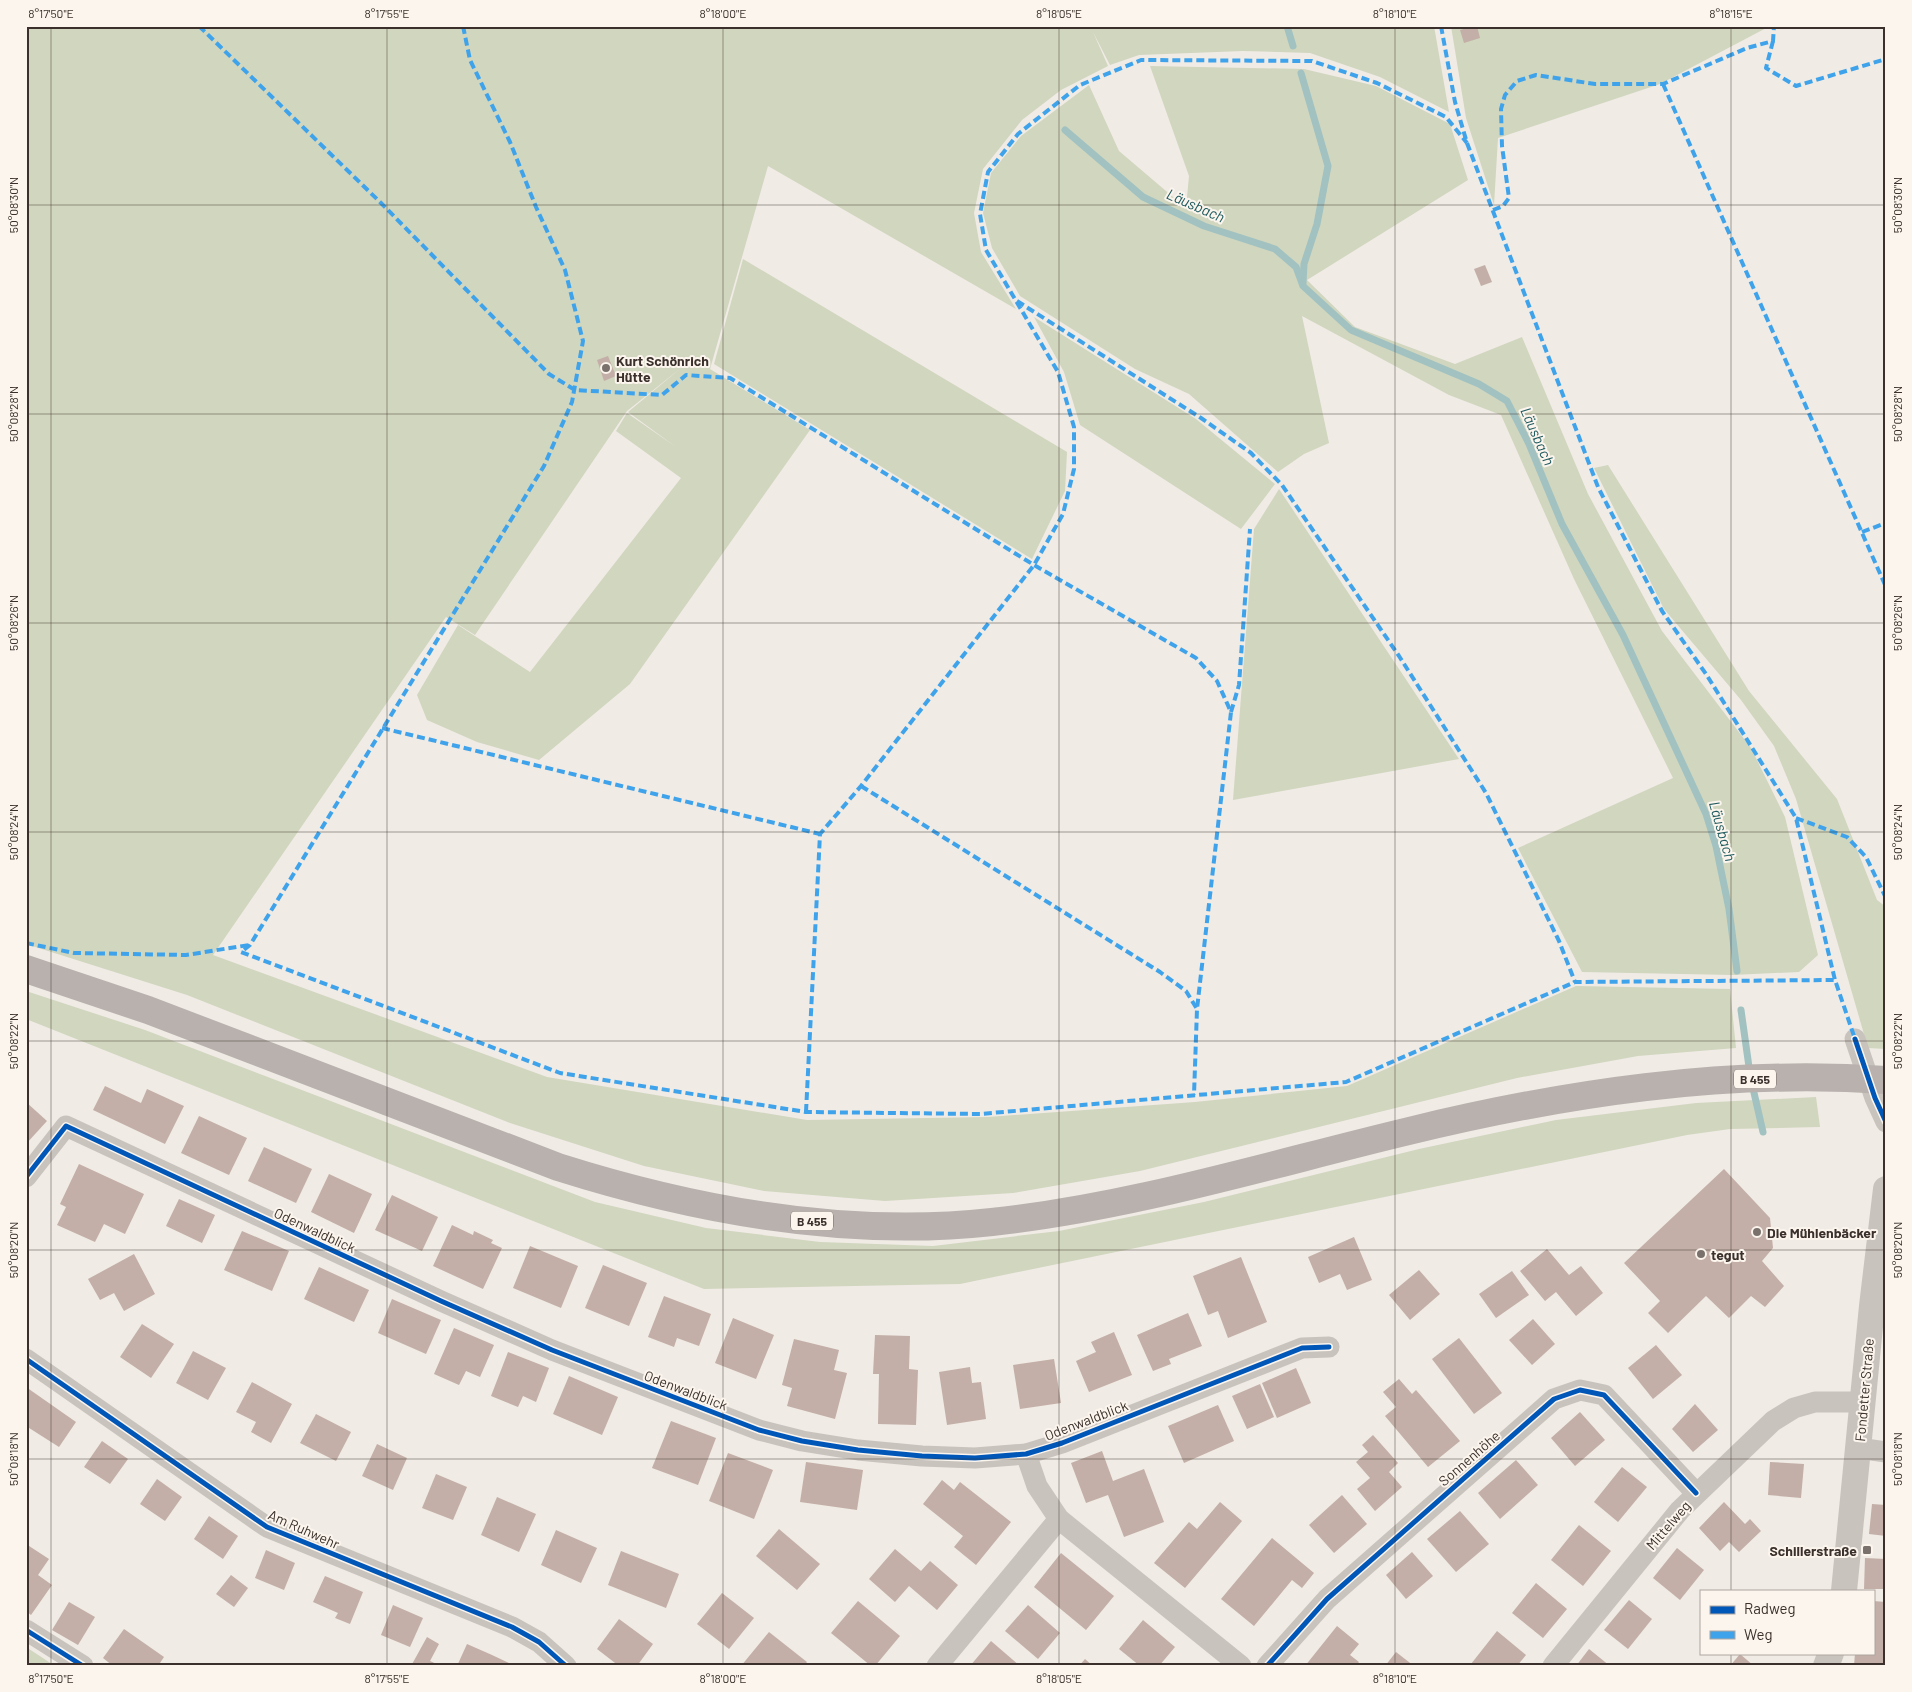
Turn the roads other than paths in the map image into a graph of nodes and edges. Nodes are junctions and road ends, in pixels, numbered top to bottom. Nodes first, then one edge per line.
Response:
1 (26, 969) edge
2 (1854, 1039) dead end
3 (1886, 1080) edge
4 (1886, 1122) edge
5 (26, 1176) edge
6 (1886, 1189) edge
7 (1330, 1347) dead end
8 (26, 1359) edge
9 (1862, 1402) junction
10 (1858, 1448) junction
11 (1886, 1452) edge
12 (1026, 1454) junction
13 (1696, 1493) junction
14 (1058, 1519) junction
15 (1844, 1590) edge
16 (26, 1630) edge
17 (1831, 1654) edge
18 (82, 1666) edge
19 (566, 1666) edge
20 (937, 1666) edge
21 (1241, 1666) edge
22 (1267, 1666) edge
23 (1553, 1666) edge
24 (1826, 1666) edge

1 - 3 main road, B 455
2 - 4 street
5 - 12 street, Odenwaldblick
6 - 9 street, Fondetter Straße
7 - 12 street, Odenwaldblick
8 - 19 street, Am Ruhwehr
9 - 10 street, Fondetter Straße
9 - 13 street, Mittelweg
10 - 11 street
10 - 15 street, Fondetter Straße
12 - 14 street
13 - 22 street, Sonnenhöhe
13 - 23 street, Mittelweg
14 - 20 street
14 - 21 street
16 - 18 street
17 - 24 street

